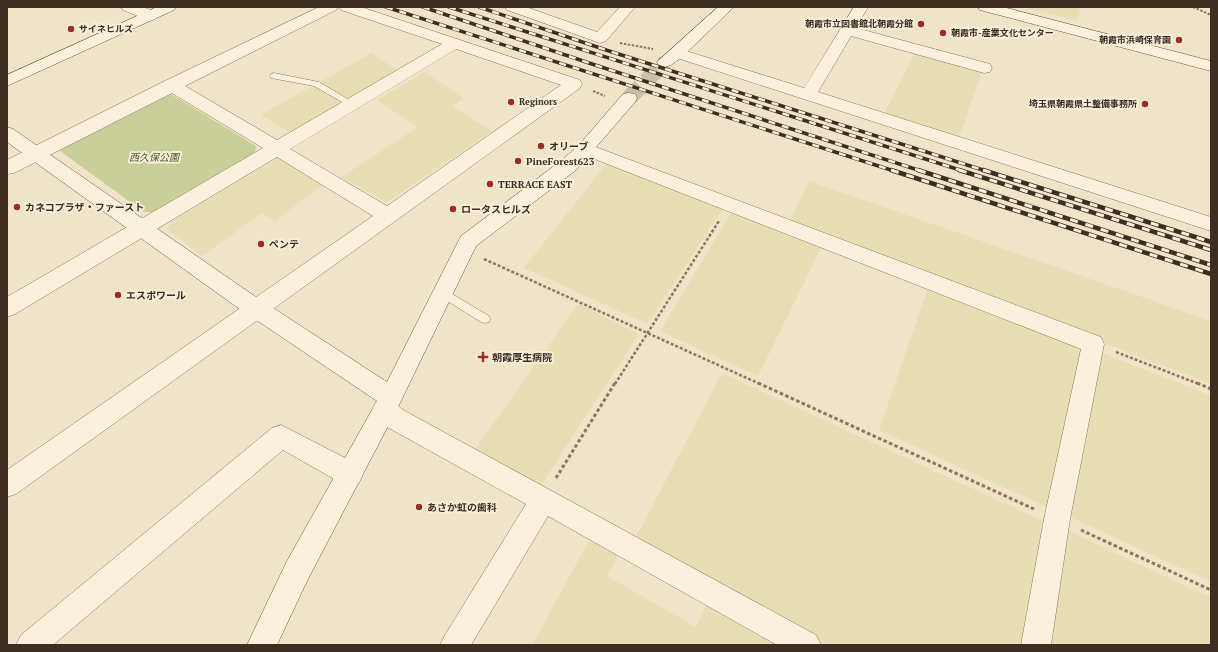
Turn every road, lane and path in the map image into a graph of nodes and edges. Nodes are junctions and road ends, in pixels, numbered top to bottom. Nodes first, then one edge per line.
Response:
1 (128, 7) edge
2 (169, 7) edge
3 (330, 7) edge
4 (346, 7) edge
5 (512, 7) edge
6 (628, 7) edge
7 (727, 7) edge
8 (861, 7) edge
9 (986, 7) edge
10 (1193, 7) edge
11 (1211, 15) edge
12 (150, 16) junction
13 (848, 30) junction
14 (455, 43) junction
15 (620, 43) dead end
16 (667, 55) junction
17 (1211, 66) edge
18 (984, 68) dead end
19 (274, 76) dead end
20 (7, 81) edge
21 (574, 84) junction
22 (171, 85) junction
23 (808, 95) junction
24 (626, 101) joint
25 (352, 104) junction
26 (7, 133) edge
27 (276, 149) junction
28 (585, 149) junction
29 (37, 153) junction
30 (7, 168) edge
31 (730, 205) junction
32 (389, 216) junction
33 (1211, 224) edge
34 (141, 229) junction
35 (464, 249) junction
36 (442, 292) junction
37 (7, 308) edge
38 (256, 308) junction
39 (485, 319) dead end
40 (647, 333) junction
41 (1093, 344) junction
42 (1211, 389) edge
43 (388, 404) junction
44 (350, 474) junction
45 (7, 485) edge
46 (543, 500) junction
47 (1056, 519) junction
48 (1211, 590) edge
49 (31, 645) edge
50 (262, 645) edge
51 (456, 645) edge
52 (806, 645) edge
53 (1036, 645) edge

1 - 12 street
2 - 12 street
3 - 22 street
4 - 14 street
5 - 6 street
7 - 16 street
8 - 13 street
9 - 17 street
10 - 11 path
12 - 20 street
13 - 18 street
13 - 23 street
14 - 21 street
14 - 25 street
15 - 16 path
16 - 23 street
19 - 25 lane
21 - 24 path
21 - 32 street
22 - 27 street
22 - 29 street
23 - 33 street
24 - 28 street
25 - 27 street
26 - 29 street
27 - 32 street
27 - 34 street
28 - 31 street
28 - 35 street
29 - 30 street
29 - 34 street
31 - 40 path
31 - 41 street
32 - 38 street
34 - 37 street
34 - 38 street
35 - 36 street
35 - 40 path
36 - 39 lane
36 - 43 street
38 - 43 street
38 - 45 street
40 - 46 path
40 - 47 path
41 - 42 path
41 - 47 street
43 - 44 street
43 - 46 street
44 - 49 street
44 - 50 street
46 - 51 street
46 - 52 street
47 - 48 path
47 - 53 street

